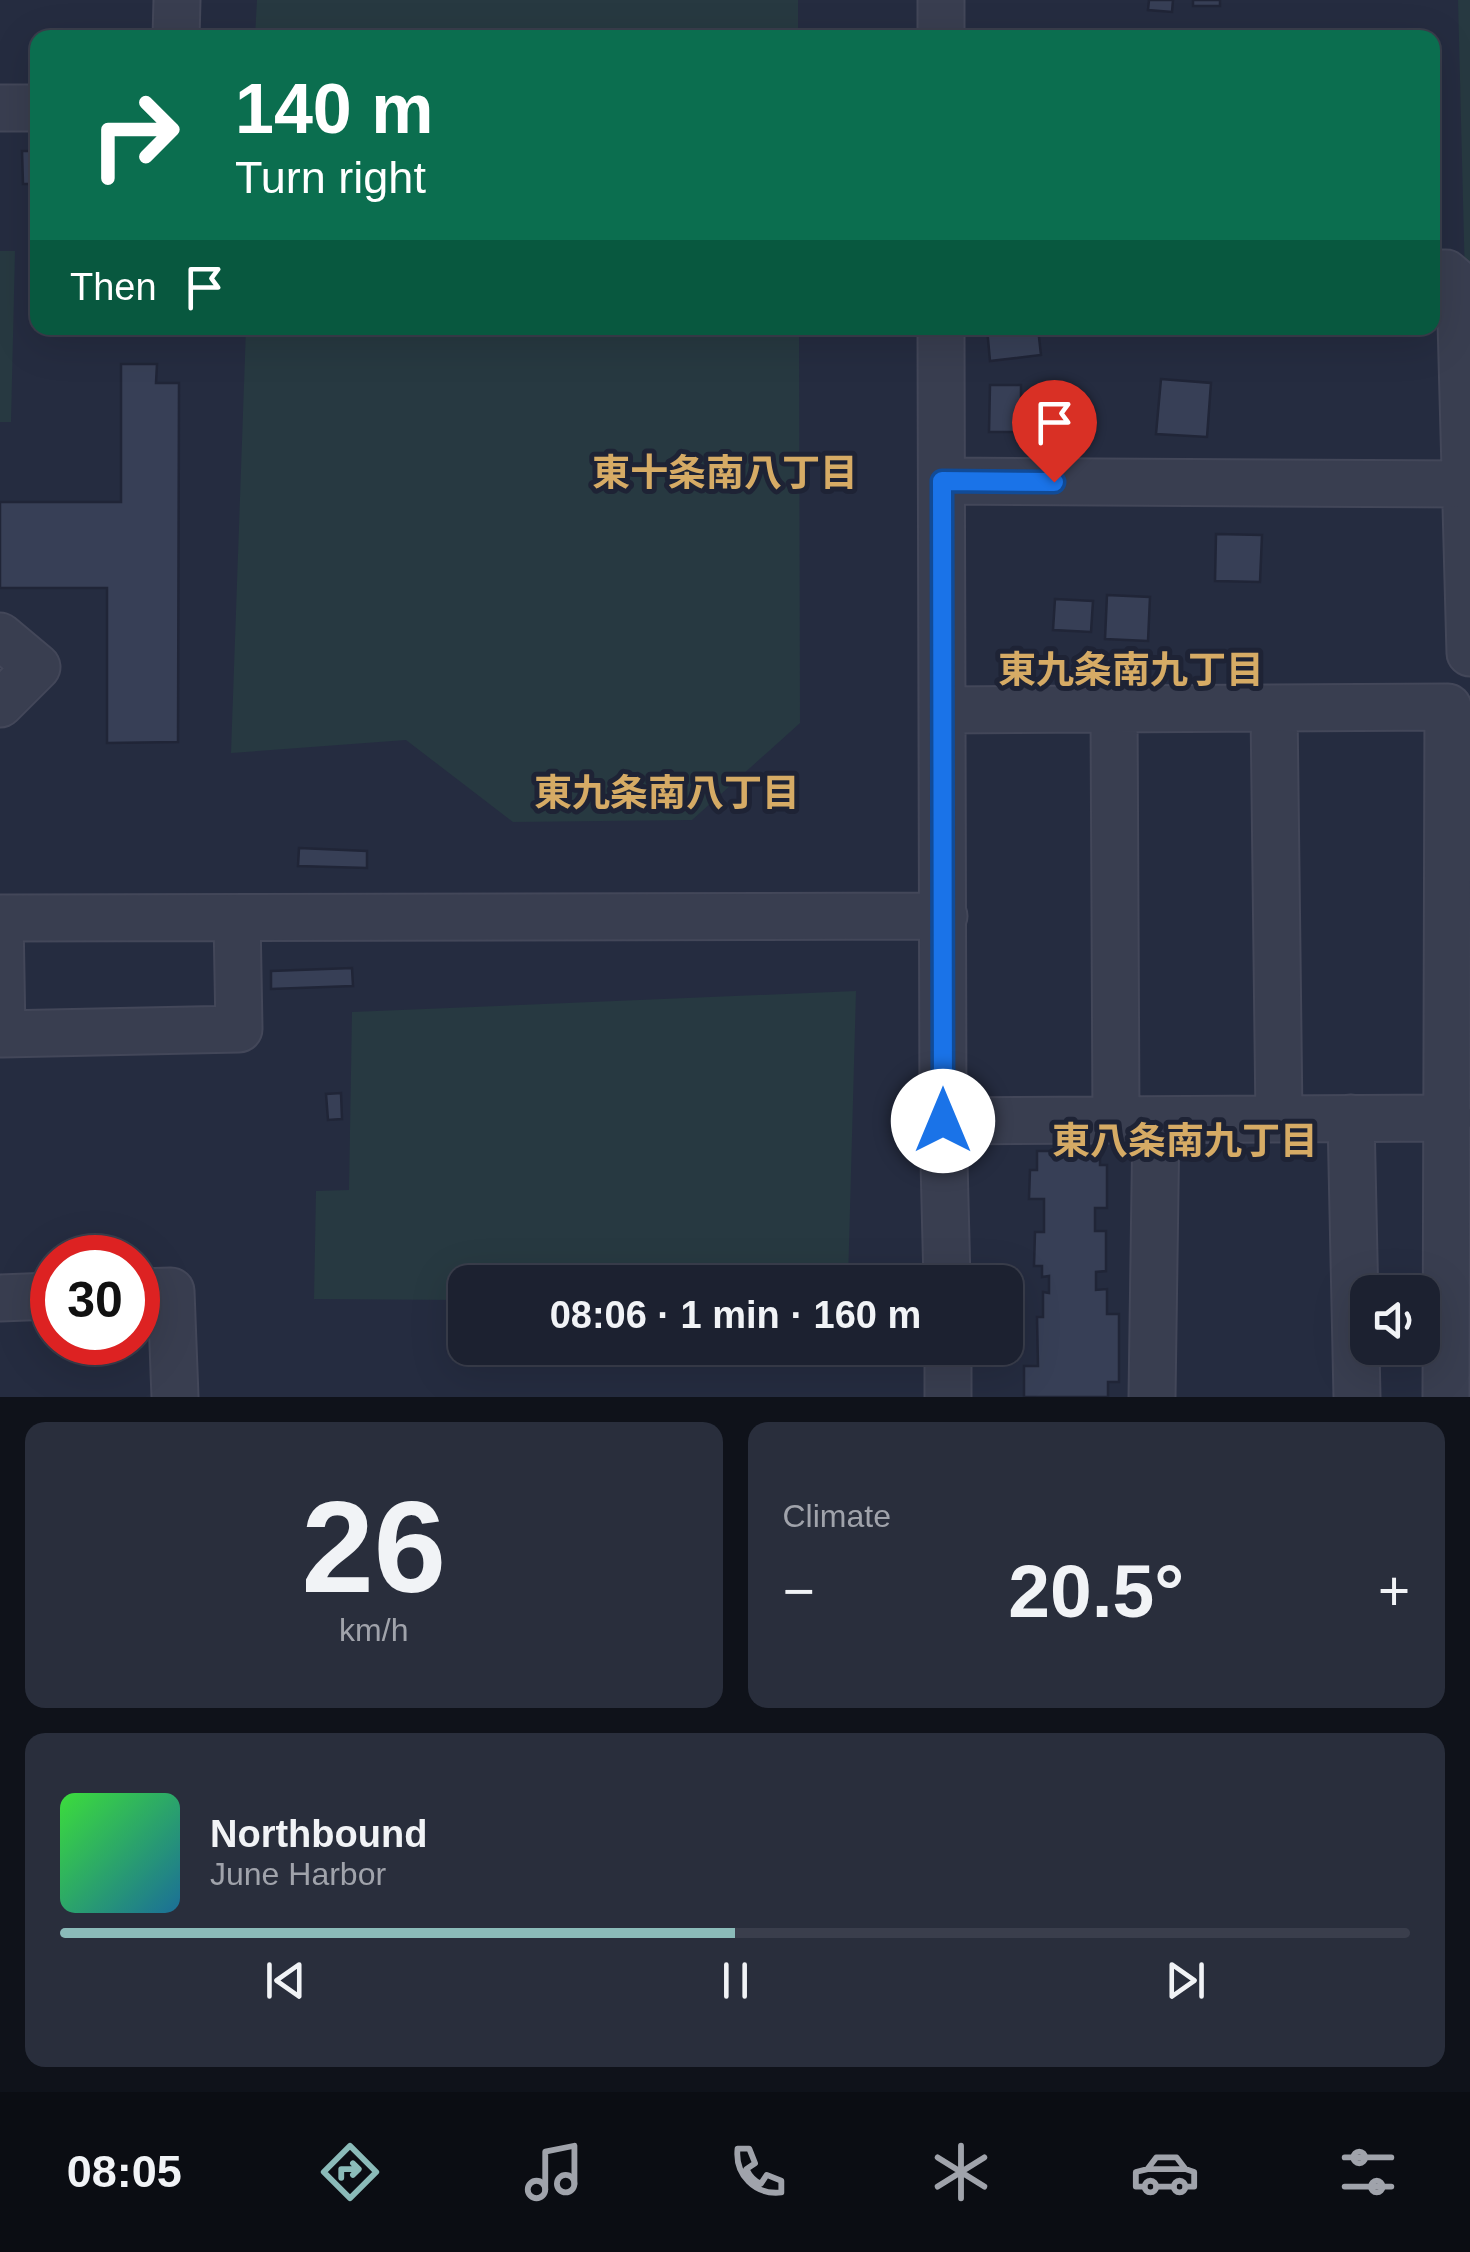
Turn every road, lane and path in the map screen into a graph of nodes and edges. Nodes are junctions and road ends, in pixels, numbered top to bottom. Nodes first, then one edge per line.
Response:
1 (177, 0) edge
2 (941, 0) edge
3 (176, 30) edge
4 (941, 30) edge
5 (0, 108) edge
6 (30, 108) edge
7 (1440, 273) edge
8 (941, 335) edge
9 (942, 481) junction
10 (1466, 484) junction
11 (0, 636) edge
12 (1470, 652) edge
13 (1459, 690) edge
14 (0, 704) edge
15 (1114, 708) junction
16 (1274, 708) junction
17 (944, 710) junction
18 (944, 916) junction
19 (0, 918) edge
20 (237, 918) junction
21 (1351, 1118) junction
22 (1449, 1118) junction
23 (1278, 1119) junction
24 (1136, 1120) junction
25 (943, 1121) junction
26 (947, 1265) edge
27 (160, 1291) edge
28 (30, 1297) edge
29 (0, 1298) edge
30 (948, 1365) edge
31 (175, 1397) edge
32 (948, 1397) edge
33 (1152, 1397) edge
34 (1358, 1397) edge
35 (1446, 1397) edge

1 - 3 street
2 - 4 street
5 - 6 street
7 - 10 street
8 - 9 street
9 - 10 street
9 - 17 street
10 - 12 street
11 - 14 street
13 - 16 street
13 - 22 street
15 - 16 street
15 - 17 street
15 - 24 street
16 - 23 street
17 - 18 street
18 - 20 street
18 - 25 street
19 - 20 street
19 - 20 street
21 - 22 street
21 - 23 street
21 - 34 street
22 - 35 street
23 - 24 street
24 - 25 street
24 - 33 street
25 - 26 street
27 - 31 street
28 - 29 street
30 - 32 street

